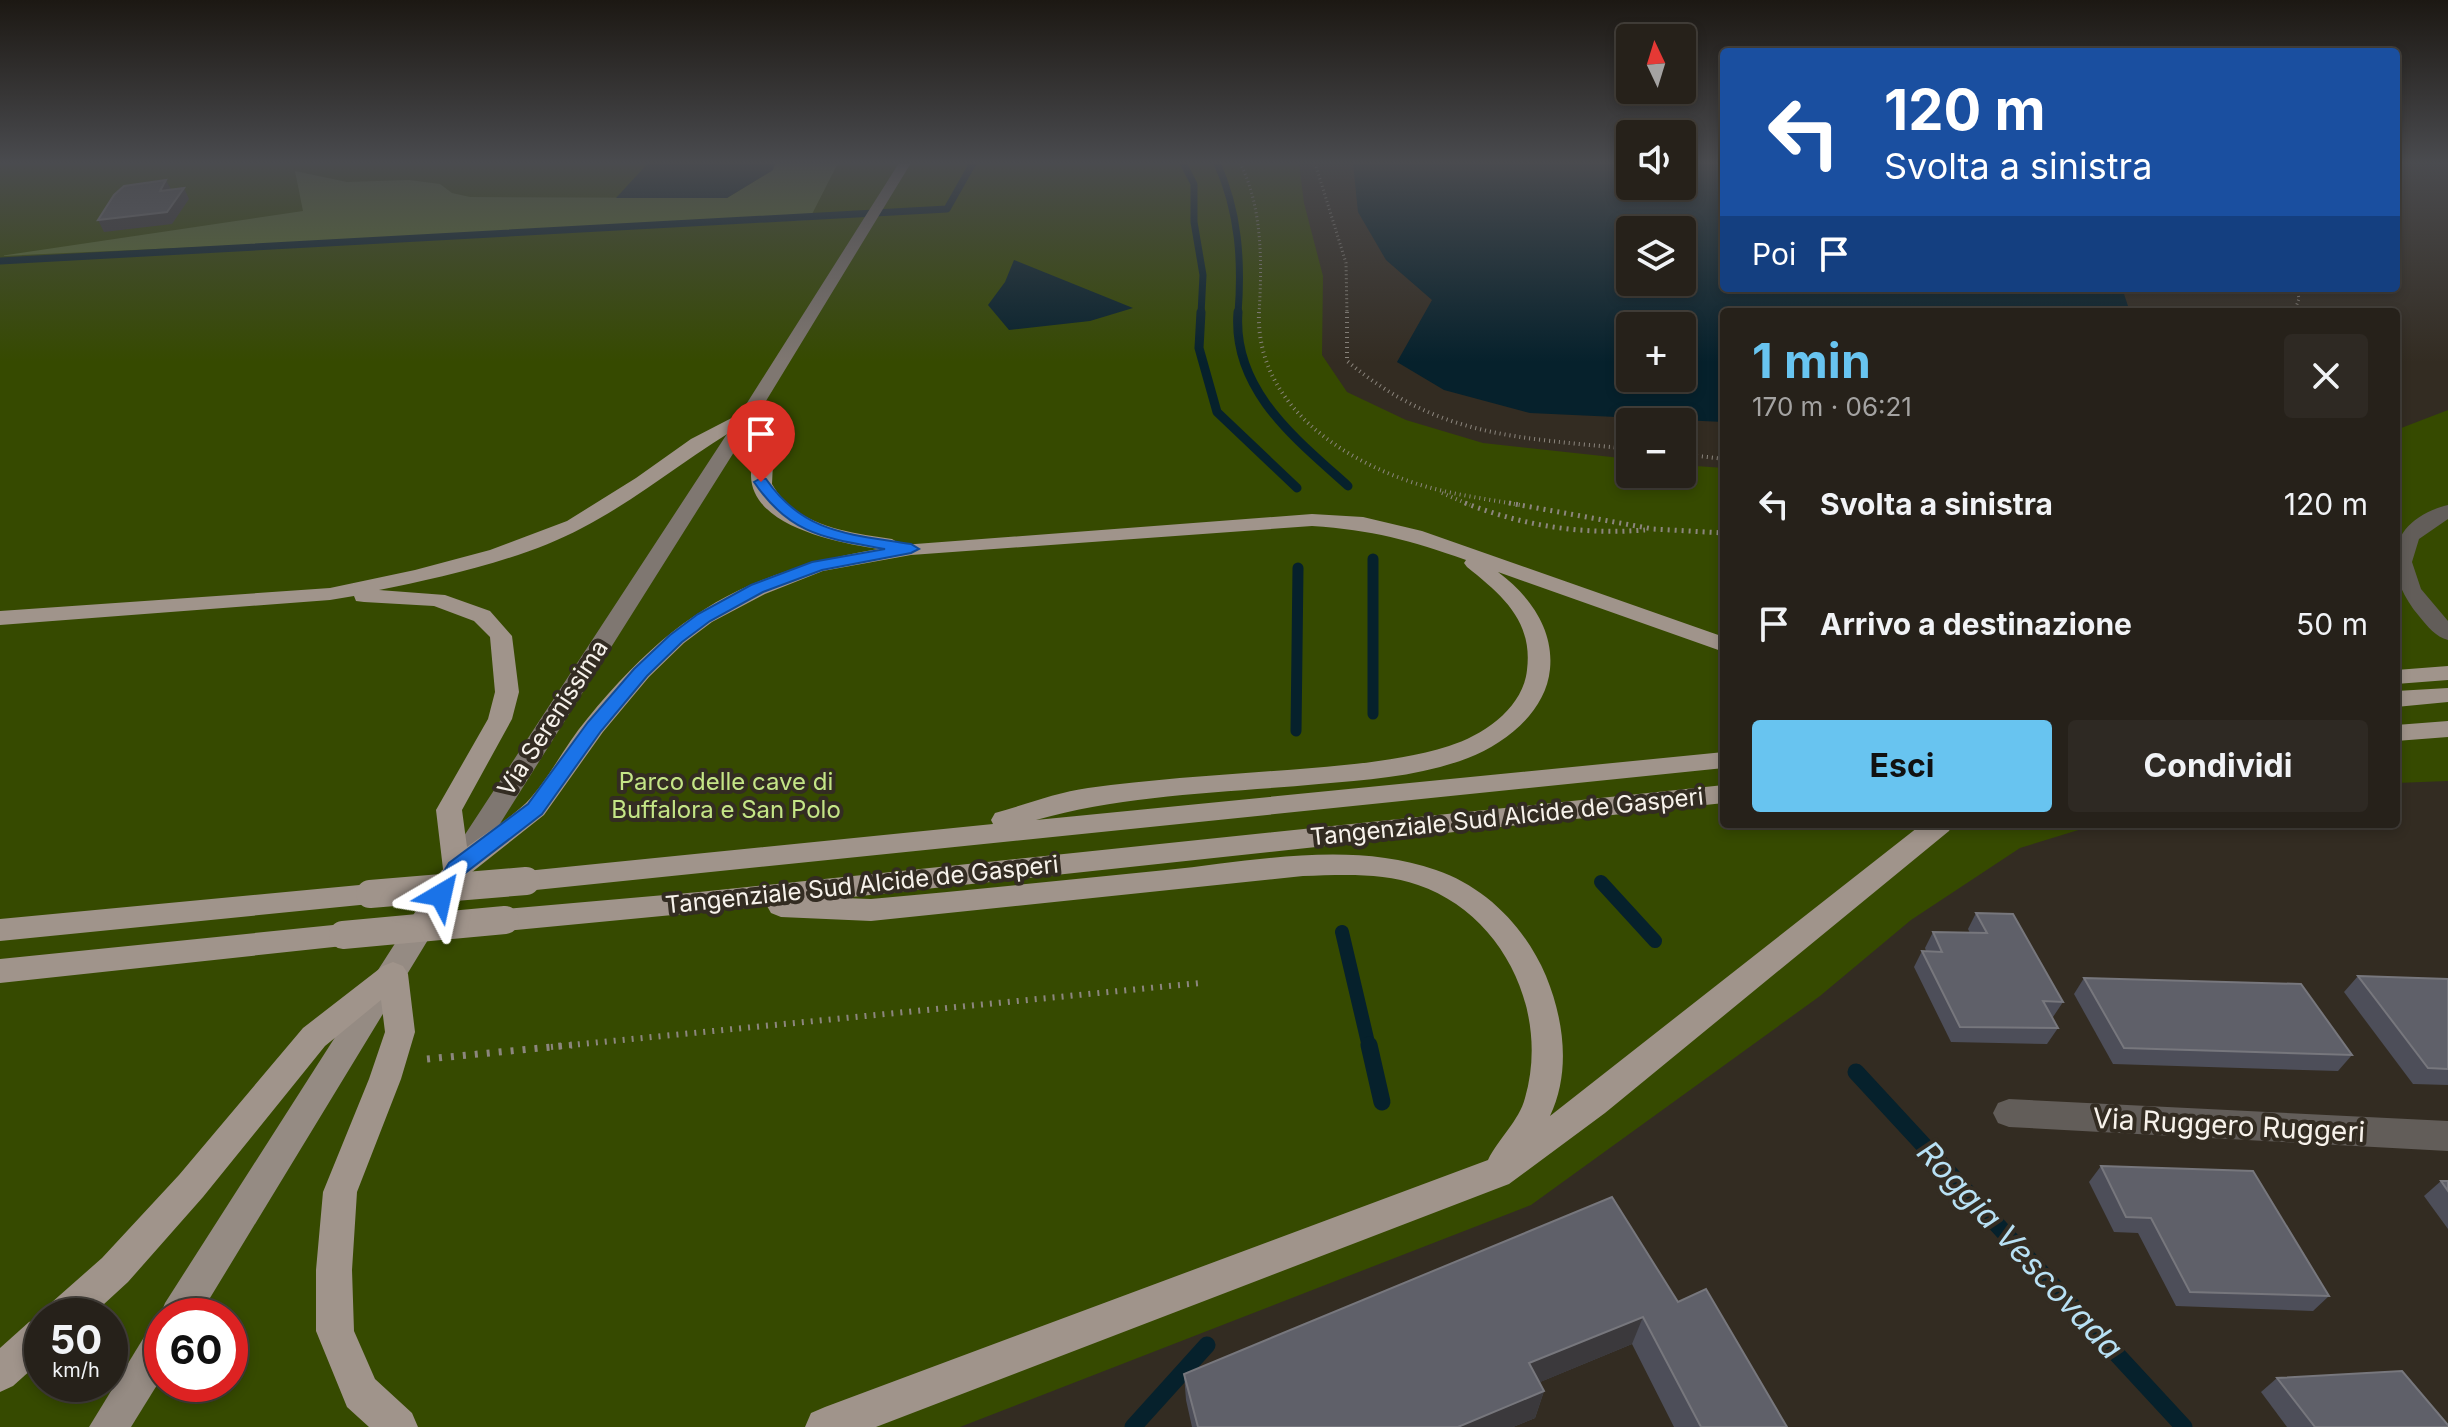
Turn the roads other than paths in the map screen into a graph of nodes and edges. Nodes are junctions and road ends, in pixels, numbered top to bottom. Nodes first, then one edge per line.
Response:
1 (864, 230) edge
2 (749, 414) junction
3 (2448, 511) edge
4 (911, 549) junction
5 (1456, 550) junction
6 (330, 594) junction
7 (0, 618) edge
8 (2448, 633) edge
9 (1720, 644) edge
10 (2448, 673) edge
11 (2400, 677) edge
12 (2448, 695) edge
13 (2400, 699) edge
14 (2440, 729) edge
15 (2400, 733) edge
16 (2400, 739) edge
17 (1720, 760) edge
18 (1720, 794) edge
19 (1935, 828) edge
20 (939, 839) junction
21 (457, 869) junction
22 (699, 903) junction
23 (0, 930) edge
24 (0, 971) edge
25 (393, 974) junction
26 (2009, 1113) dead end
27 (2448, 1136) edge
28 (1497, 1173) junction
29 (84, 1298) edge
30 (189, 1298) edge
31 (24, 1351) edge
32 (144, 1371) edge
33 (0, 1373) edge
34 (109, 1427) edge
35 (398, 1427) edge
36 (825, 1427) edge

1 - 2 main road, Via Serenissima
2 - 4 highway
2 - 6 highway
2 - 21 main road, Via Serenissima
3 - 8 street
4 - 5 highway
4 - 21 highway
5 - 9 highway
5 - 20 highway
6 - 7 highway
6 - 21 highway
10 - 11 highway
12 - 13 highway
14 - 15 highway
14 - 16 highway
17 - 20 highway, Tangenziale Sud Alcide de Gasperi
18 - 22 highway, Tangenziale Sud Alcide de Gasperi
19 - 28 highway
20 - 23 highway, Tangenziale Sud Alcide de Gasperi, bridge
21 - 25 main road, Via Serenissima
22 - 24 highway, Tangenziale Sud Alcide de Gasperi, bridge
22 - 28 highway
25 - 29 highway
25 - 30 main road, Via Serenissima
25 - 35 highway
26 - 27 street, Via Ruggero Ruggeri
28 - 36 highway
31 - 33 highway
32 - 34 main road

